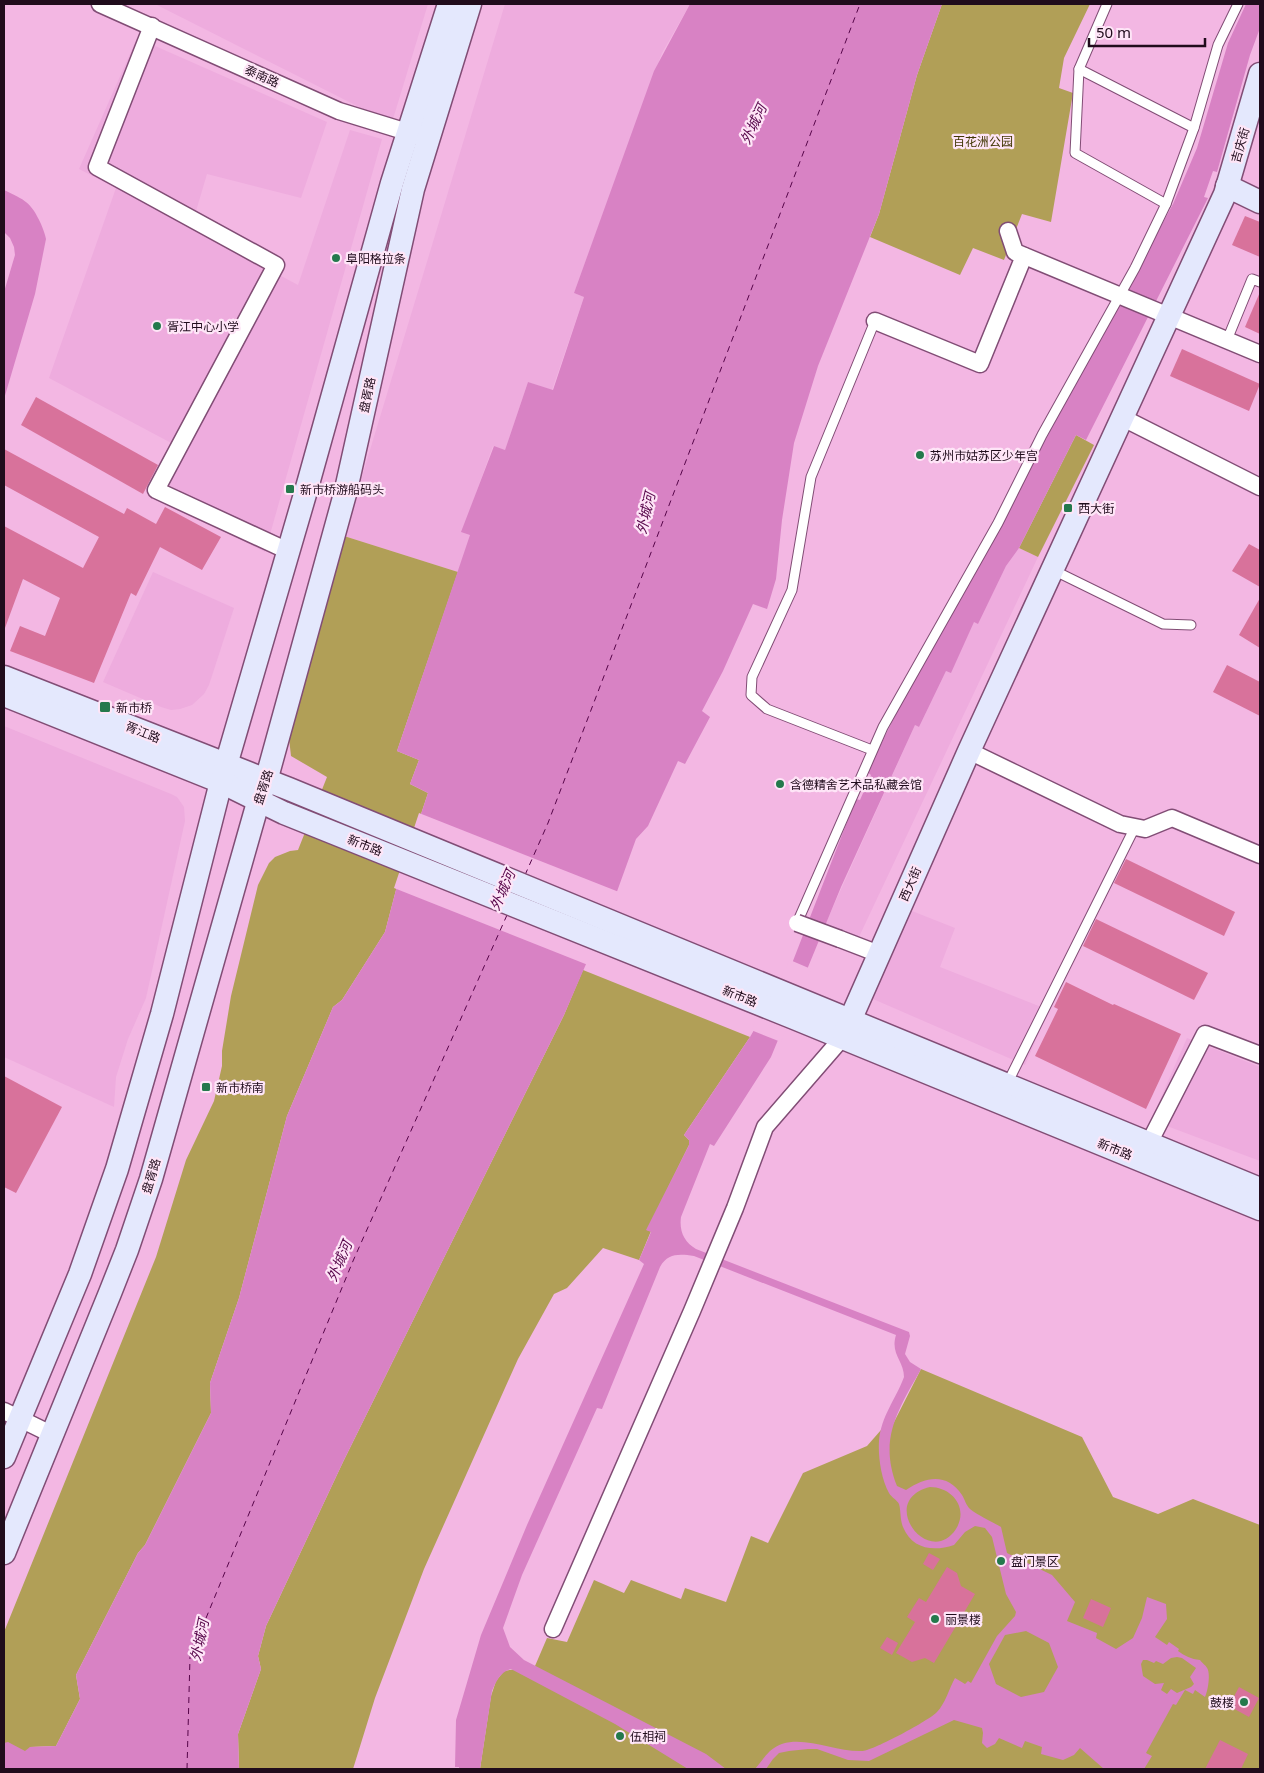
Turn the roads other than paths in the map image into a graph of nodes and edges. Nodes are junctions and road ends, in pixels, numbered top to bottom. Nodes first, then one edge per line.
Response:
1 (100, 4) edge
2 (448, 4) edge
3 (470, 4) edge
4 (1107, 4) edge
5 (1238, 4) edge
6 (152, 26) junction
7 (1079, 69) junction
8 (1260, 74) edge
9 (1194, 128) junction
10 (418, 136) junction
11 (1227, 186) junction
12 (1260, 202) edge
13 (1166, 204) junction
14 (1008, 231) dead end
15 (1024, 256) junction
16 (1260, 282) edge
17 (1121, 295) junction
18 (1164, 313) junction
19 (875, 321) joint
20 (1227, 340) junction
21 (1260, 354) edge
22 (334, 390) junction
23 (366, 400) junction
24 (1123, 418) junction
25 (1260, 487) edge
26 (288, 551) junction
27 (1052, 570) junction
28 (1191, 625) dead end
29 (4, 677) edge
30 (4, 696) edge
31 (872, 750) junction
32 (969, 751) junction
33 (223, 774) junction
34 (262, 790) junction
35 (1135, 827) junction
36 (1260, 855) edge
37 (797, 923) joint
38 (879, 954) junction
39 (799, 1009) junction
40 (846, 1029) junction
41 (1260, 1055) edge
42 (1006, 1085) junction
43 (1149, 1144) junction
44 (117, 1168) junction
45 (151, 1179) junction
46 (1260, 1189) edge
47 (1260, 1209) edge
48 (12, 1415) edge
49 (53, 1435) junction
50 (4, 1457) edge
51 (4, 1553) edge
52 (553, 1629) dead end

1 - 6 street, 泰南路
2 - 10 main road, 盘胥路
3 - 10 main road, 盘胥路
4 - 7 lane
5 - 9 lane
6 - 10 street, 泰南路
6 - 26 street
7 - 9 lane
7 - 13 lane
8 - 11 main road, 吉庆街
9 - 13 lane
10 - 22 main road, 盘胥路
10 - 23 main road, 盘胥路
11 - 12 main road
11 - 18 main road, 西大街
13 - 17 lane
14 - 15 street
15 - 17 street
15 - 19 street
16 - 20 lane
17 - 18 street
17 - 31 lane
18 - 20 street
18 - 24 main road, 西大街
19 - 31 lane
20 - 21 street
22 - 23 main road
22 - 26 main road, 盘胥路
23 - 34 main road, 盘胥路
24 - 25 street
24 - 27 main road, 西大街
26 - 33 main road, 盘胥路
27 - 28 lane
27 - 32 main road, 西大街
29 - 33 main road, 胥江路
30 - 33 main road, 胥江路
31 - 37 lane
32 - 35 street
32 - 38 main road, 西大街
33 - 34 main road, 新市路
33 - 44 main road, 盘胥路
34 - 39 main road, 新市路
34 - 39 main road, 新市路
34 - 45 main road, 盘胥路
35 - 36 street
35 - 42 lane
37 - 38 street, bridge
38 - 40 main road, 西大街
39 - 40 main road, 新市路
40 - 42 main road, 新市路
40 - 47 main road, 新市路
40 - 52 street
41 - 43 street
42 - 43 main road, 新市路
43 - 46 main road, 新市路
44 - 45 main road
44 - 48 main road, 盘胥路
45 - 49 main road, 盘胥路
48 - 49 street
48 - 50 main road, 盘胥路
49 - 51 main road, 盘胥路

